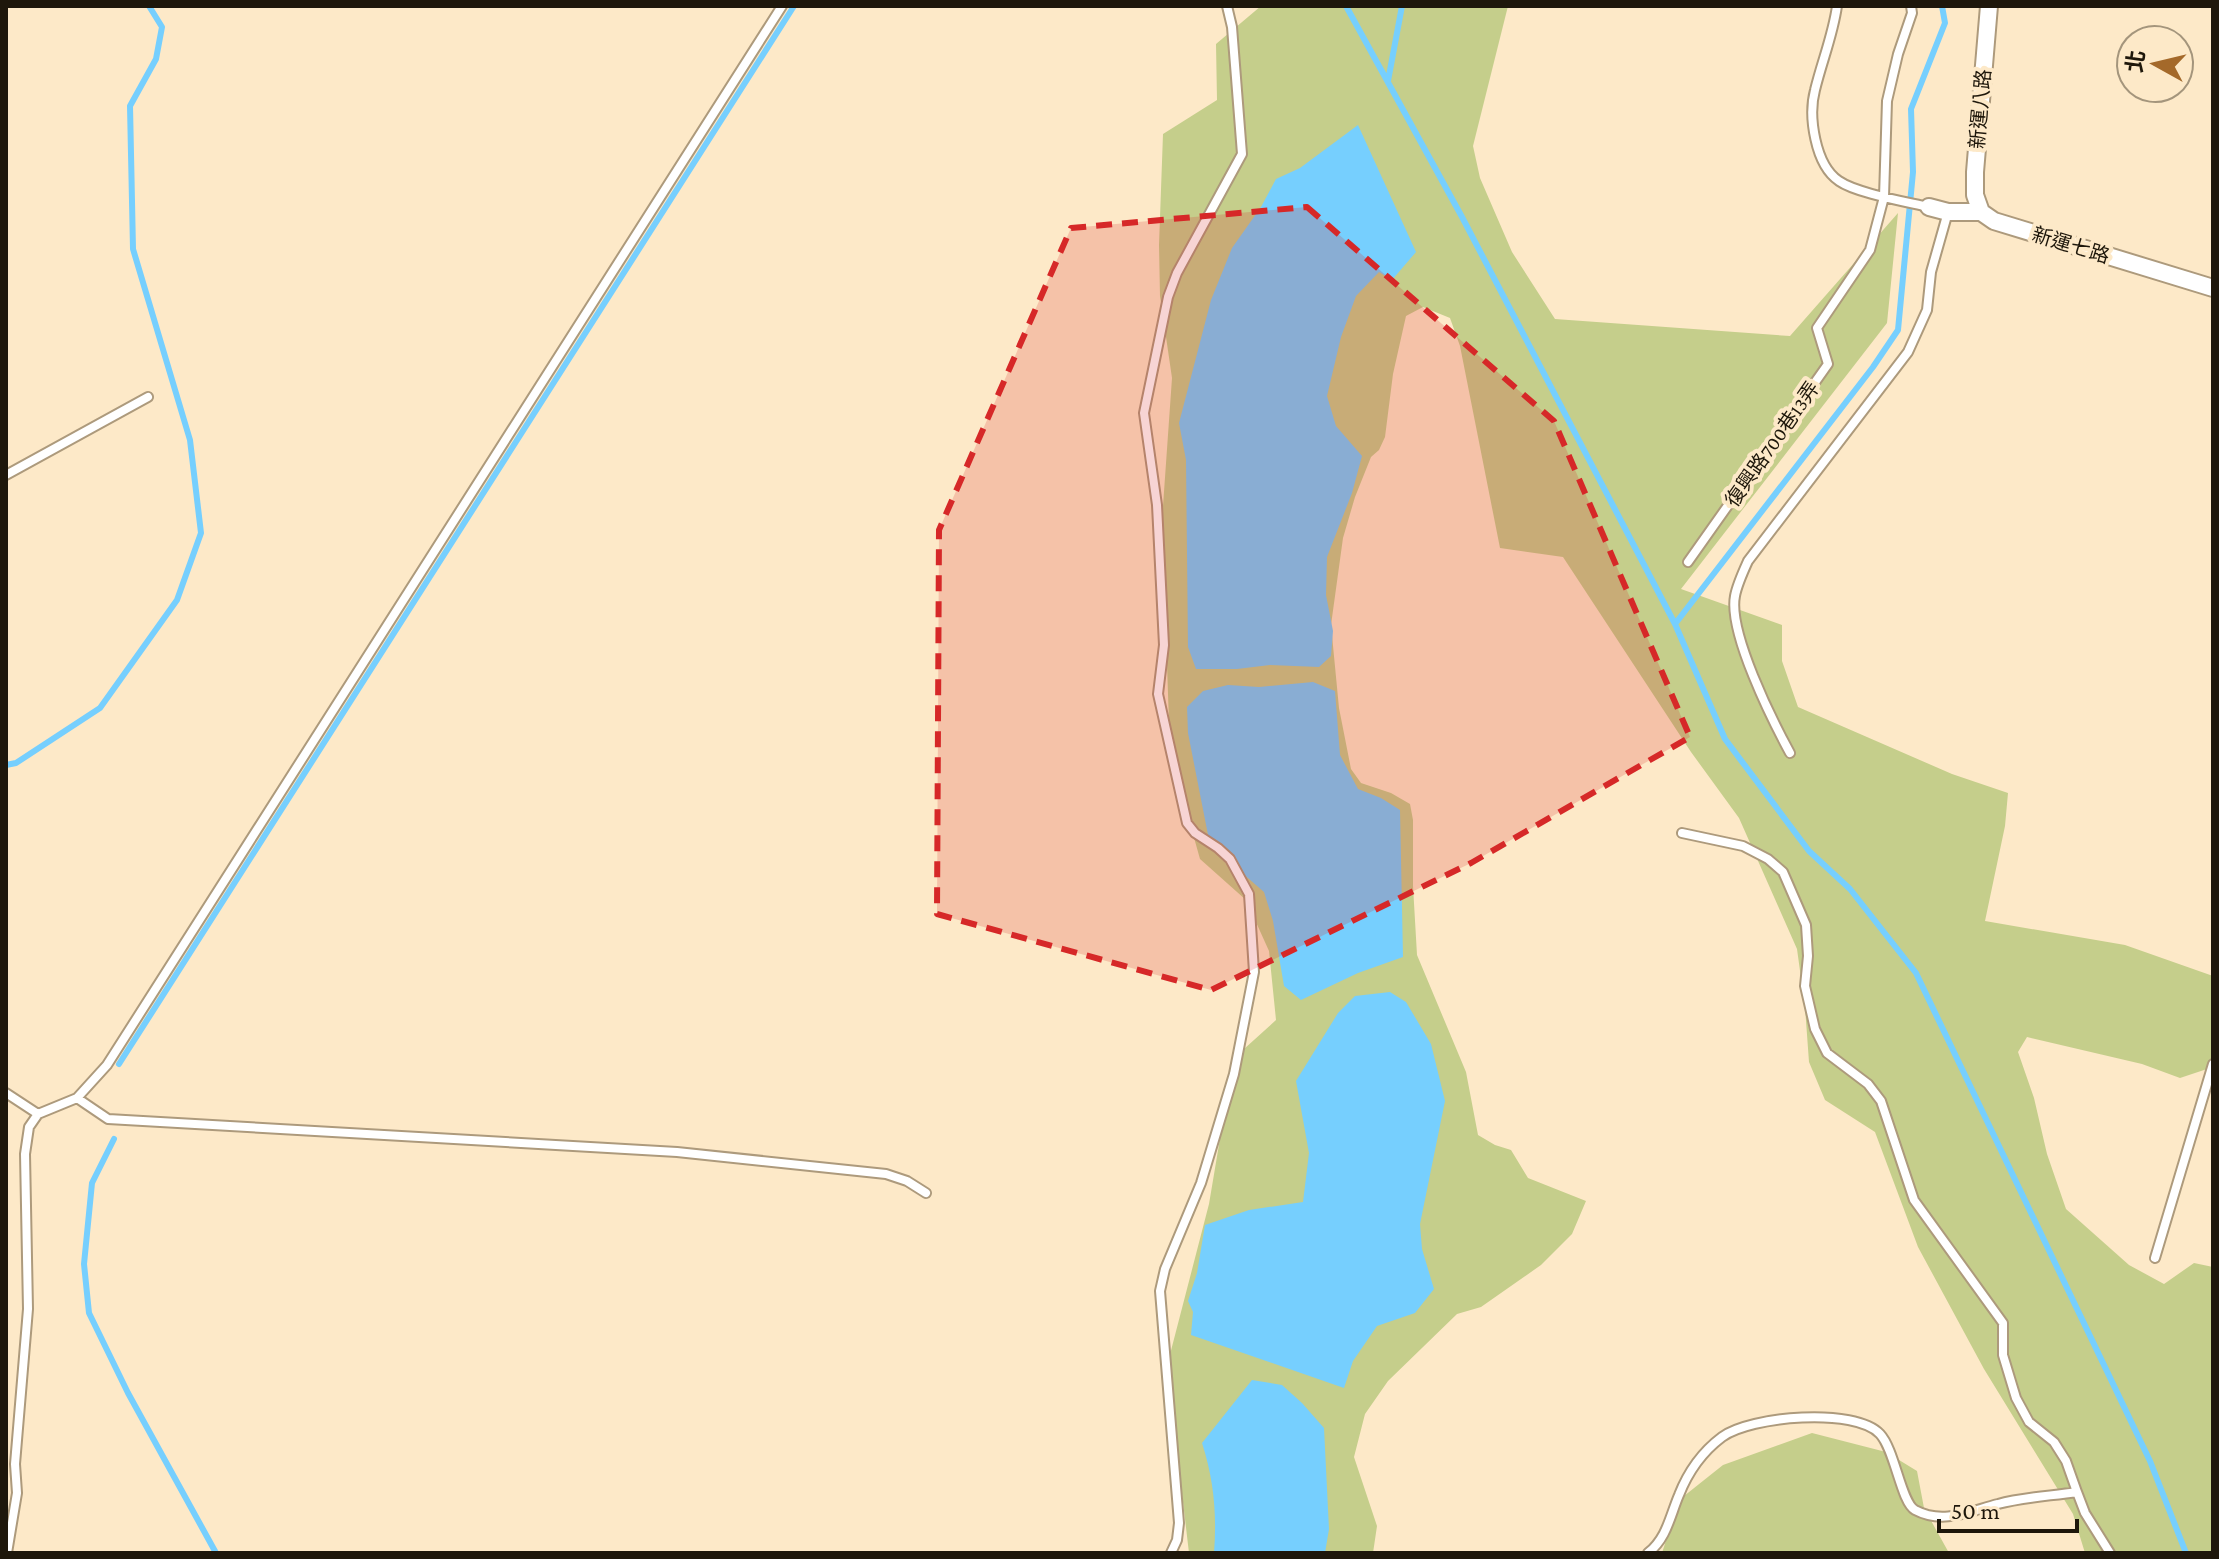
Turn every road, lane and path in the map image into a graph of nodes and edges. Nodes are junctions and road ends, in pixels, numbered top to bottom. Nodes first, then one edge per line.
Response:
1 (782, 6) edge
2 (1227, 6) edge
3 (1837, 6) edge
4 (1911, 6) edge
5 (1989, 6) edge
6 (1884, 197) junction
7 (1929, 207) joint
8 (1948, 212) junction
9 (1981, 212) junction
10 (2213, 288) edge
11 (148, 397) dead end
12 (6, 475) edge
13 (1688, 562) dead end
14 (1790, 753) dead end
15 (1682, 833) dead end
16 (2213, 1064) edge
17 (6, 1093) edge
18 (77, 1098) junction
19 (38, 1114) junction
20 (926, 1193) dead end
21 (2155, 1258) dead end
22 (10, 1465) edge
23 (2077, 1492) junction
24 (7, 1553) edge
25 (1171, 1553) edge
26 (1648, 1553) edge
27 (2110, 1553) edge

1 - 18 lane
2 - 25 lane
3 - 6 lane
4 - 6 lane, 復興路700巷13弄
5 - 9 street, 新運八路
6 - 7 lane
6 - 13 lane, 復興路700巷13弄
7 - 8 street, 新運七路
8 - 9 street, 新運七路
8 - 14 lane
9 - 10 street, 新運七路
11 - 12 lane
15 - 23 lane
16 - 21 lane
17 - 19 lane
18 - 19 lane
18 - 20 lane
19 - 22 lane
22 - 24 lane
23 - 26 lane
23 - 27 lane

